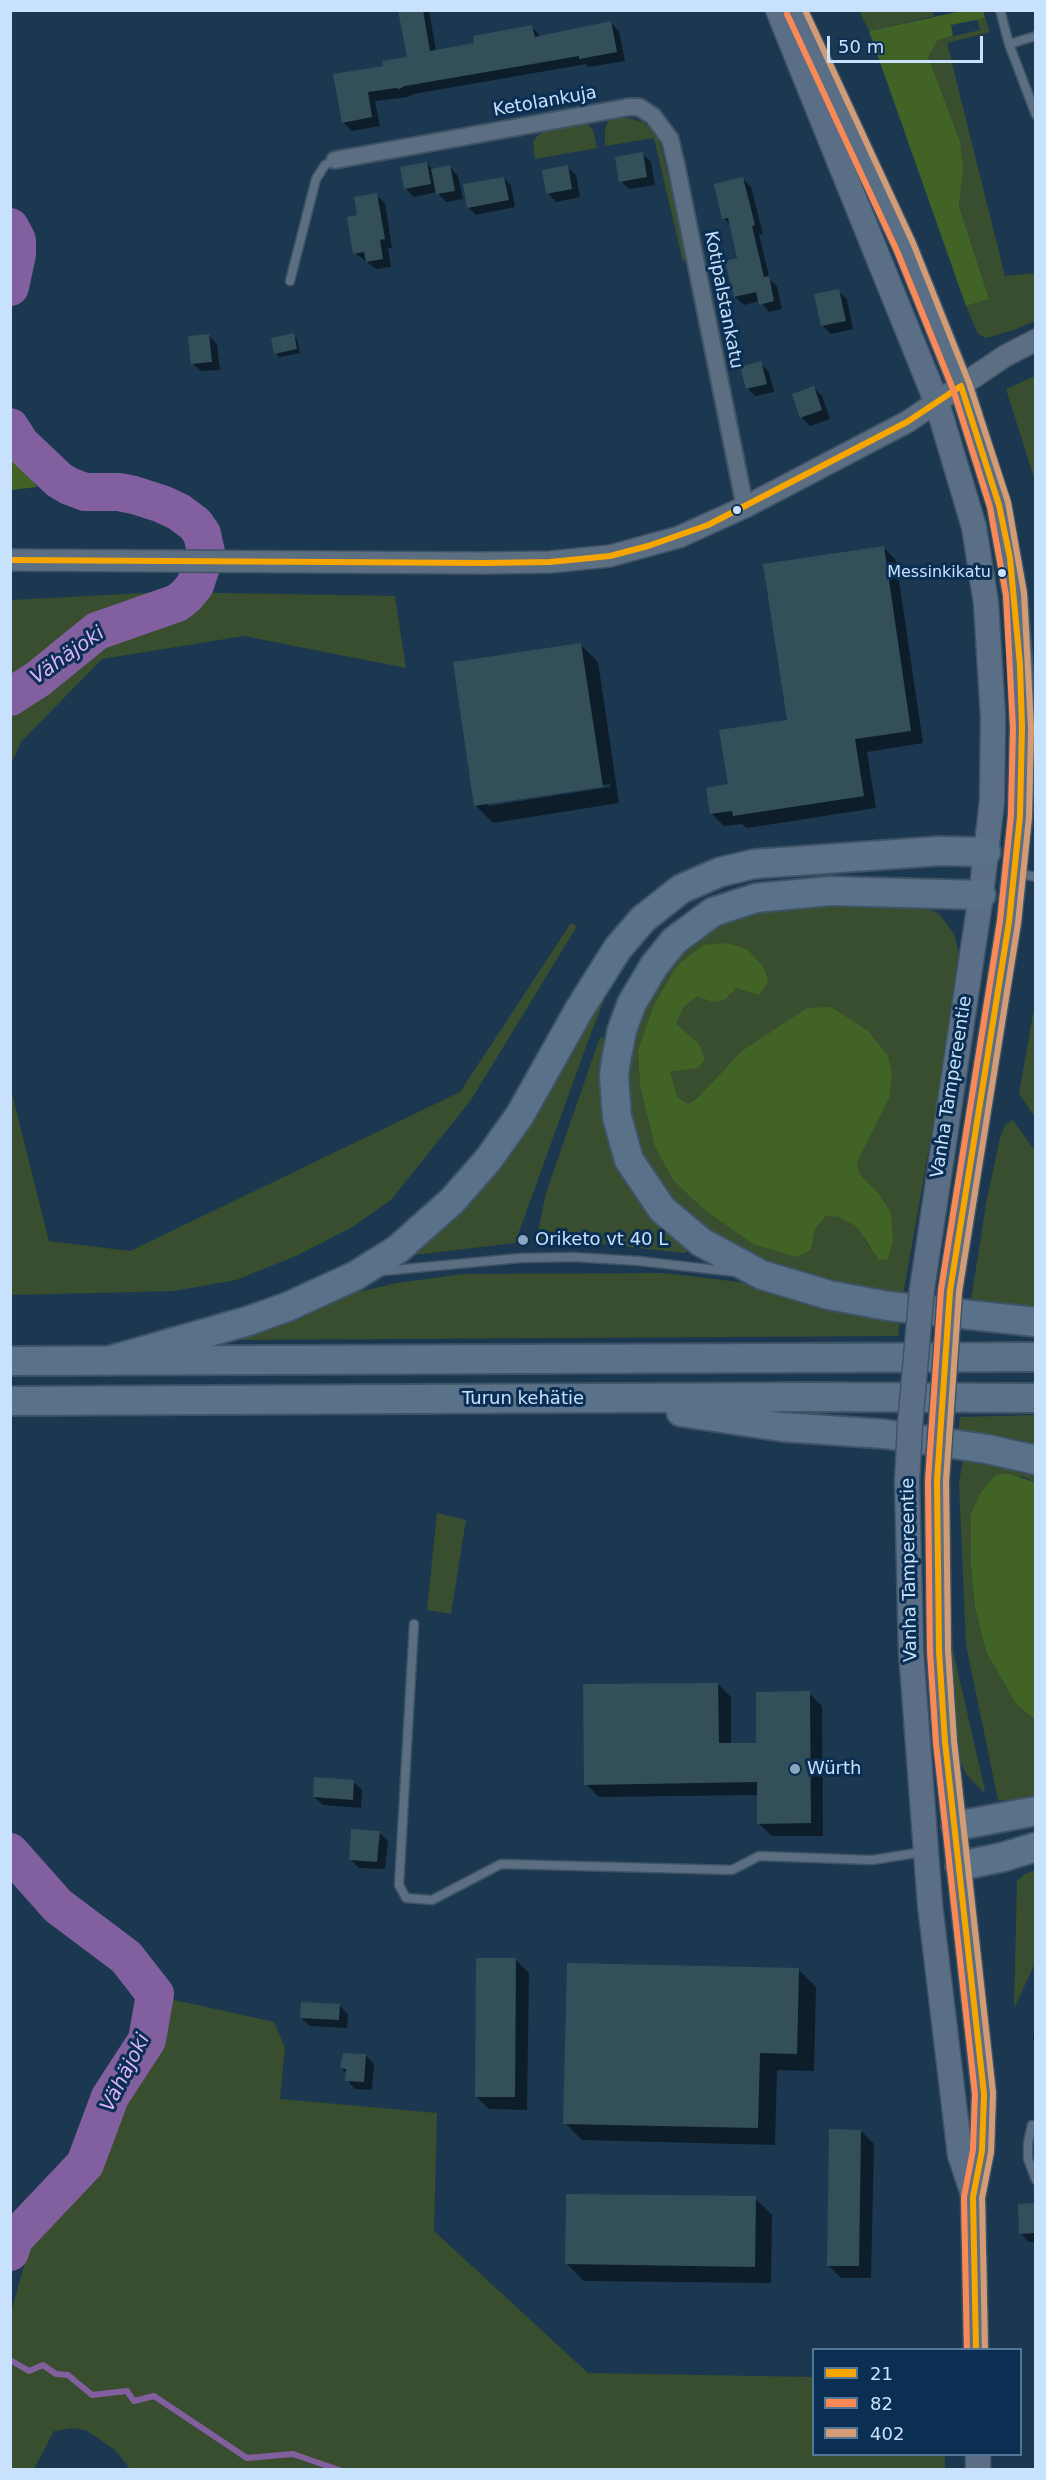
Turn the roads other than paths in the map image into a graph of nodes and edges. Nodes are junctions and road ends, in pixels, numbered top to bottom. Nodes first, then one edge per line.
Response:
1 (778, 10) edge
2 (795, 10) edge
3 (1000, 10) edge
4 (1035, 36) edge
5 (1009, 44) junction
6 (644, 111) joint
7 (1035, 115) edge
8 (335, 160) joint
9 (290, 281) dead end
10 (1035, 340) edge
11 (961, 386) junction
12 (937, 403) junction
13 (745, 507) junction
14 (10, 560) edge
15 (986, 852) junction
16 (1025, 875) edge
17 (981, 895) junction
18 (762, 1275) junction
19 (355, 1276) junction
20 (1035, 1322) edge
21 (1035, 1357) edge
22 (10, 1361) edge
23 (108, 1361) junction
24 (1035, 1398) edge
25 (596, 1399) junction
26 (10, 1401) edge
27 (1035, 1460) edge
28 (414, 1624) dead end
29 (1035, 1811) edge
30 (956, 1826) junction
31 (1035, 1847) edge
32 (926, 1852) junction
33 (960, 1866) junction
34 (1032, 2125) dead end
35 (1035, 2180) edge
36 (974, 2197) junction
37 (976, 2348) edge

1 - 12 main road, Vanha Tampereentie
2 - 11 main road, Vanha Tampereentie
3 - 5 lane
4 - 5 lane
5 - 7 lane
6 - 8 street, Ketolankuja
6 - 13 street, Kotipalstankatu
8 - 9 lane
10 - 11 street
11 - 12 street
11 - 16 main road, Vanha Tampereentie
12 - 13 street
12 - 15 main road, Vanha Tampereentie
13 - 14 street
15 - 16 main road
15 - 17 main road, Vanha Tampereentie
15 - 19 highway
16 - 17 main road
16 - 30 main road, Vanha Tampereentie, bridge
17 - 18 highway
17 - 32 main road, Vanha Tampereentie, bridge
18 - 19 lane
18 - 20 highway
19 - 23 highway
21 - 23 highway
22 - 23 highway
24 - 25 highway, Turun kehätie
25 - 26 highway, Turun kehätie
25 - 27 highway
28 - 32 lane
29 - 30 highway
30 - 32 main road
30 - 33 main road, Vanha Tampereentie
31 - 33 highway
32 - 33 main road
32 - 36 main road, Vanha Tampereentie
33 - 36 main road, Vanha Tampereentie
34 - 35 lane
36 - 37 main road, Vanha Tampereentie

